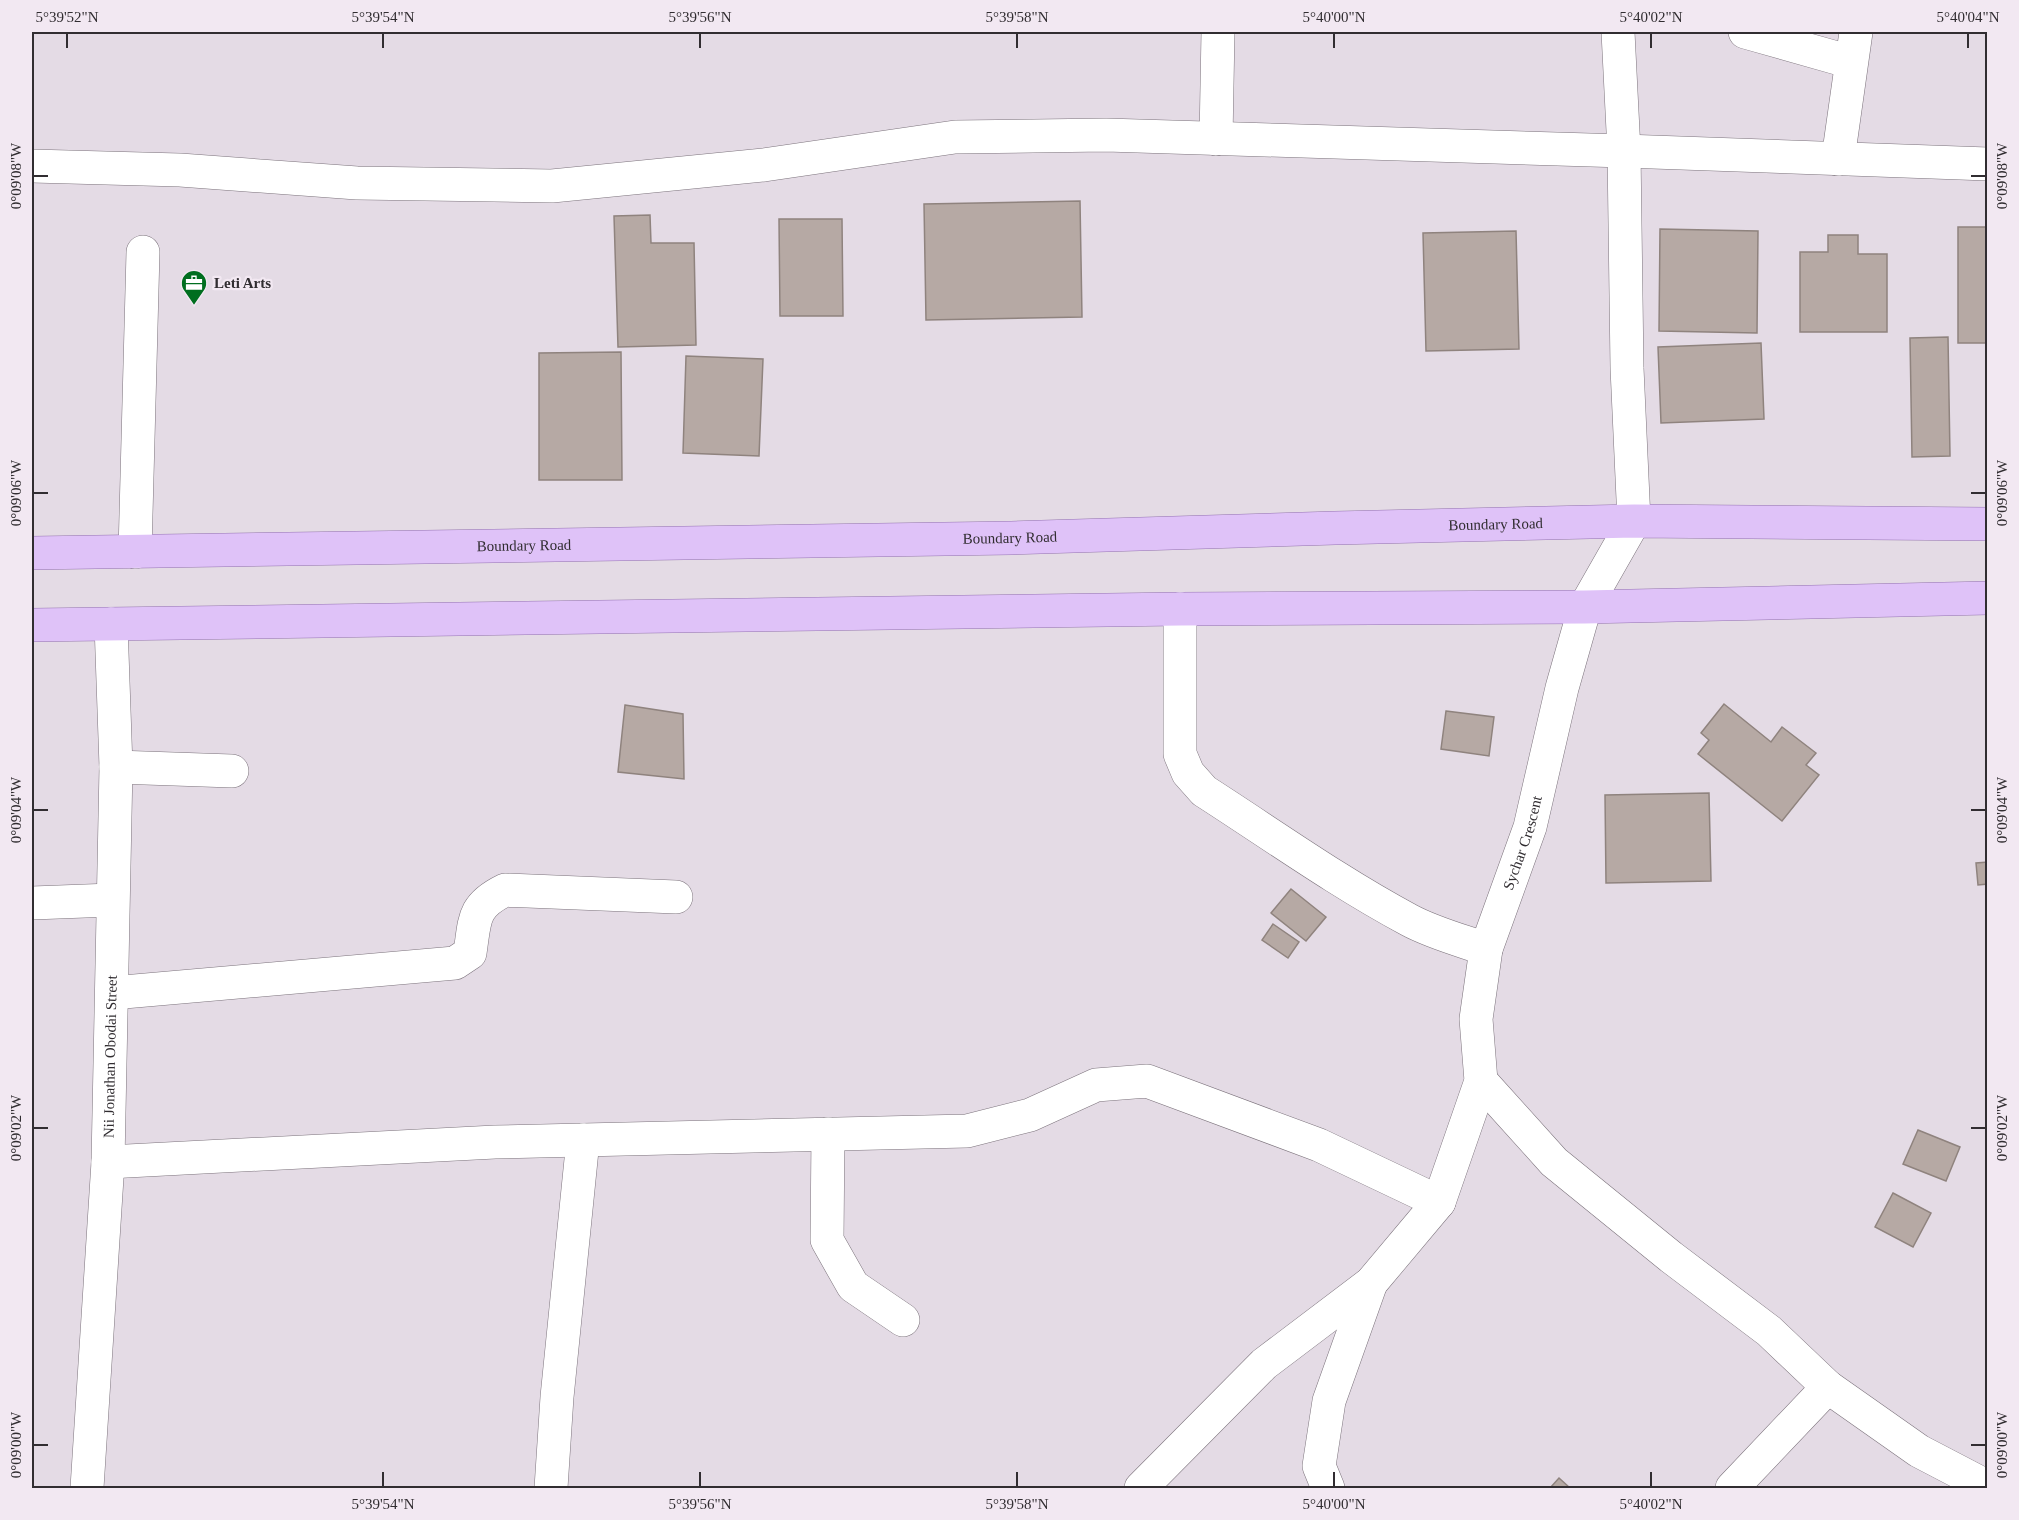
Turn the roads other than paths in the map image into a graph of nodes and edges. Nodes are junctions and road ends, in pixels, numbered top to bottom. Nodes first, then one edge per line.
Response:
1 (1218, 32) edge
2 (1618, 32) edge
3 (1745, 32) edge
4 (1854, 47) edge
5 (1216, 139) junction
6 (1624, 151) junction
7 (1838, 159) junction
8 (1988, 164) edge
9 (32, 166) edge
10 (143, 252) dead end
11 (1634, 521) junction
12 (1988, 524) edge
13 (135, 552) junction
14 (32, 553) edge
15 (1988, 598) edge
16 (1585, 607) junction
17 (1180, 609) junction
18 (111, 624) junction
19 (32, 625) edge
20 (116, 766) junction
21 (232, 771) dead end
22 (676, 897) dead end
23 (112, 900) junction
24 (32, 903) edge
25 (1486, 949) junction
26 (112, 993) junction
27 (1481, 1081) junction
28 (828, 1134) junction
29 (583, 1140) junction
30 (108, 1162) junction
31 (1438, 1202) junction
32 (1371, 1283) junction
33 (903, 1320) dead end
34 (1828, 1387) junction
35 (1988, 1487) edge
36 (87, 1488) edge
37 (551, 1488) edge
38 (1141, 1488) edge
39 (1328, 1488) edge
40 (1732, 1488) edge

1 - 5 street
2 - 6 street
3 - 4 street
4 - 7 street
5 - 6 street
5 - 9 street
6 - 7 street
6 - 11 street
7 - 8 street
10 - 13 street
11 - 12 main road, Boundary Road
11 - 13 main road, Boundary Road
11 - 16 street, Sychar Crescent
13 - 14 main road, Boundary Road
15 - 16 main road
16 - 17 main road
16 - 25 street, Sychar Crescent
17 - 18 main road
17 - 25 street
18 - 19 main road
18 - 20 street, Nii Jonathan Obodai Street
20 - 21 street
20 - 23 street, Nii Jonathan Obodai Street
22 - 26 street
23 - 24 street
23 - 26 street, Nii Jonathan Obodai Street
25 - 27 street, Sychar Crescent
26 - 30 street, Nii Jonathan Obodai Street
27 - 31 street
27 - 34 street
28 - 29 street
28 - 31 street
28 - 33 street
29 - 30 street
29 - 37 street
30 - 36 street, Nii Jonathan Obodai Street
31 - 32 street
32 - 38 street
32 - 39 street
34 - 35 street
34 - 40 street

